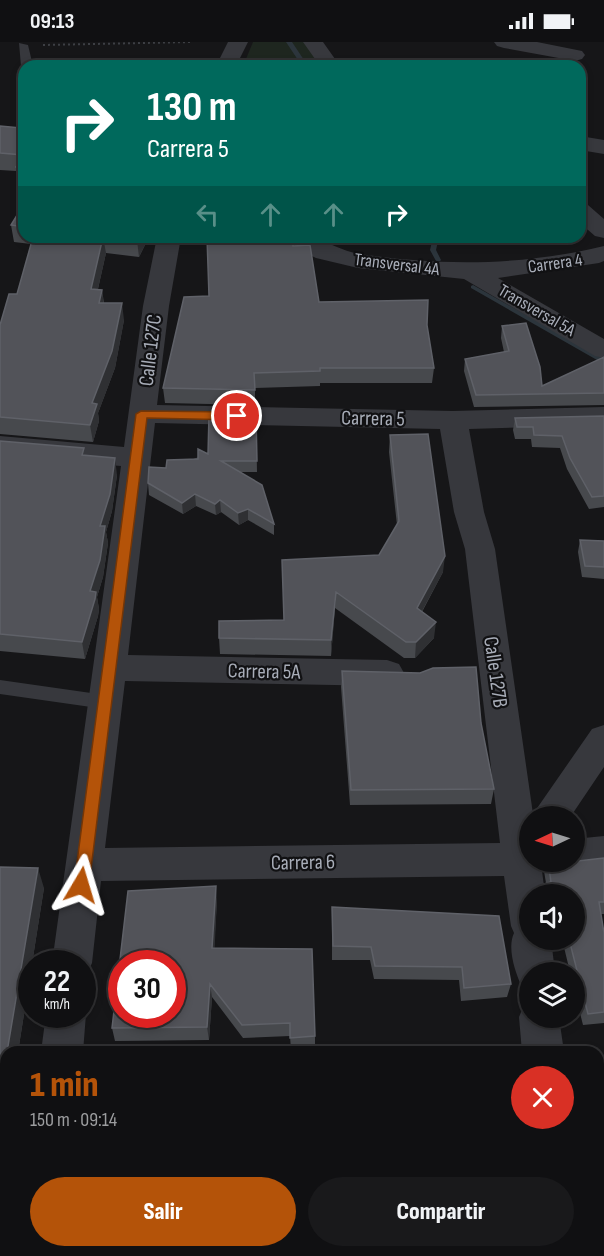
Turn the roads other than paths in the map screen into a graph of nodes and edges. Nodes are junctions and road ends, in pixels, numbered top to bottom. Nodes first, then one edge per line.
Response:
1 (238, 42) edge
2 (313, 42) edge
3 (504, 42) edge
4 (23, 45) road end
5 (575, 55) dead end
6 (26, 60) edge
7 (229, 60) edge
8 (326, 60) edge
9 (586, 144) edge
10 (604, 147) edge
11 (586, 199) edge
12 (604, 204) edge
13 (586, 215) edge
14 (604, 231) edge
15 (168, 243) edge
16 (304, 243) edge
17 (604, 253) edge
18 (470, 272) junction
19 (604, 350) edge
20 (141, 414) junction
21 (604, 416) edge
22 (453, 420) junction
23 (0, 446) edge
24 (136, 458) junction
25 (110, 668) junction
26 (418, 673) edge
27 (0, 687) edge
28 (105, 702) junction
29 (604, 739) edge
30 (519, 806) edge
31 (558, 806) edge
32 (604, 852) edge
33 (585, 854) edge
34 (519, 856) edge
35 (84, 865) junction
36 (74, 950) edge
37 (65, 1028) edge
38 (540, 1028) edge
39 (63, 1046) edge
40 (542, 1046) edge

1 - 7 street
2 - 8 street
3 - 5 street
4 - 6 lane
9 - 10 street
11 - 12 street
13 - 14 street
15 - 20 street, Calle 127C
16 - 18 street, Transversal 4A
17 - 18 street, Carrera 4
18 - 19 street, Transversal 5A
20 - 22 street, Carrera 5
20 - 24 street, Calle 127C
21 - 22 street, Carrera 5
22 - 30 street, Calle 127B
23 - 24 street
24 - 25 street, Calle 127C
25 - 26 street, Carrera 5A
25 - 28 street, Calle 127C
27 - 28 lane
28 - 35 street, Calle 127C
29 - 31 street
32 - 33 street
34 - 35 street, Carrera 6
35 - 36 street, Calle 127C
37 - 39 street
38 - 40 street

